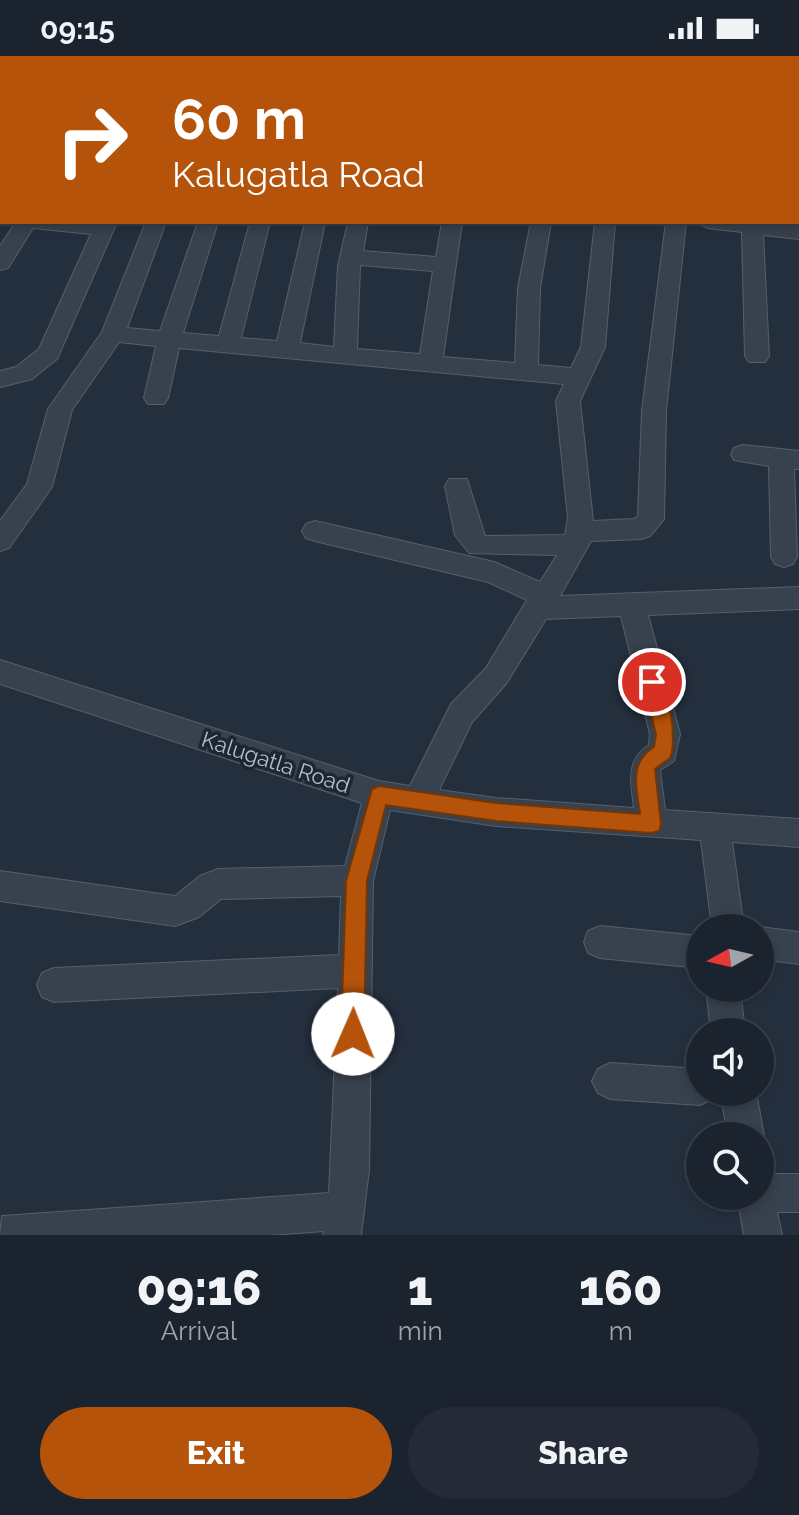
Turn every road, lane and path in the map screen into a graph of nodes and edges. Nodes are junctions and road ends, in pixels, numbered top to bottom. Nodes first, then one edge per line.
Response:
1 (25, 224) edge
2 (84, 224) edge
3 (155, 224) edge
4 (207, 224) edge
5 (259, 224) edge
6 (315, 224) edge
7 (358, 224) edge
8 (452, 224) edge
9 (541, 224) edge
10 (605, 224) edge
11 (676, 224) edge
12 (752, 224) edge
13 (106, 225) edge
14 (799, 232) edge
15 (351, 257) junction
16 (0, 263) edge
17 (445, 265) junction
18 (113, 334) junction
19 (169, 339) junction
20 (228, 345) junction
21 (287, 350) junction
22 (345, 355) junction
23 (757, 356) dead end
24 (430, 363) junction
25 (526, 372) junction
26 (578, 377) junction
27 (0, 379) edge
28 (156, 398) dead end
29 (743, 454) dead end
30 (790, 460) edge
31 (458, 486) dead end
32 (315, 531) dead end
33 (578, 538) junction
34 (0, 541) edge
35 (784, 557) dead end
36 (799, 598) edge
37 (541, 602) junction
38 (632, 604) junction
39 (0, 672) edge
40 (379, 795) junction
41 (418, 802) junction
42 (651, 824) junction
43 (715, 830) junction
44 (799, 833) edge
45 (357, 881) junction
46 (0, 886) edge
47 (726, 914) edge
48 (600, 942) dead end
49 (774, 945) edge
50 (799, 948) edge
51 (686, 951) edge
52 (353, 971) junction
53 (54, 985) dead end
54 (610, 1081) dead end
55 (686, 1086) edge
56 (799, 1193) edge
57 (774, 1194) edge
58 (760, 1210) edge
59 (344, 1223) edge
60 (153, 1230) edge
61 (2, 1235) edge
62 (763, 1235) edge

1 - 16 street
2 - 13 street
3 - 18 street
4 - 19 street
5 - 20 street
6 - 21 street
7 - 15 street
8 - 17 street
9 - 25 street
10 - 26 street
11 - 33 street
12 - 14 street
12 - 23 street
13 - 27 street
15 - 17 street
15 - 22 street
17 - 24 street
18 - 19 street
18 - 34 street
19 - 20 street
19 - 28 street
20 - 21 street
21 - 22 street
22 - 24 street
24 - 25 street
25 - 26 street
26 - 33 street
29 - 30 street
30 - 35 street
31 - 33 street
32 - 37 street
33 - 37 street
36 - 38 street
37 - 38 street
37 - 41 street
38 - 42 street
39 - 40 street, Kalugatla Road
40 - 41 street, Kalugatla Road
40 - 45 street
41 - 42 street, Kalugatla Road
42 - 43 street, Kalugatla Road
43 - 44 street, Kalugatla Road
43 - 47 street
45 - 46 street
45 - 52 street
48 - 51 street
49 - 50 street
52 - 53 street
52 - 59 street
54 - 55 street
56 - 57 street
58 - 62 street
59 - 60 street
60 - 61 street

